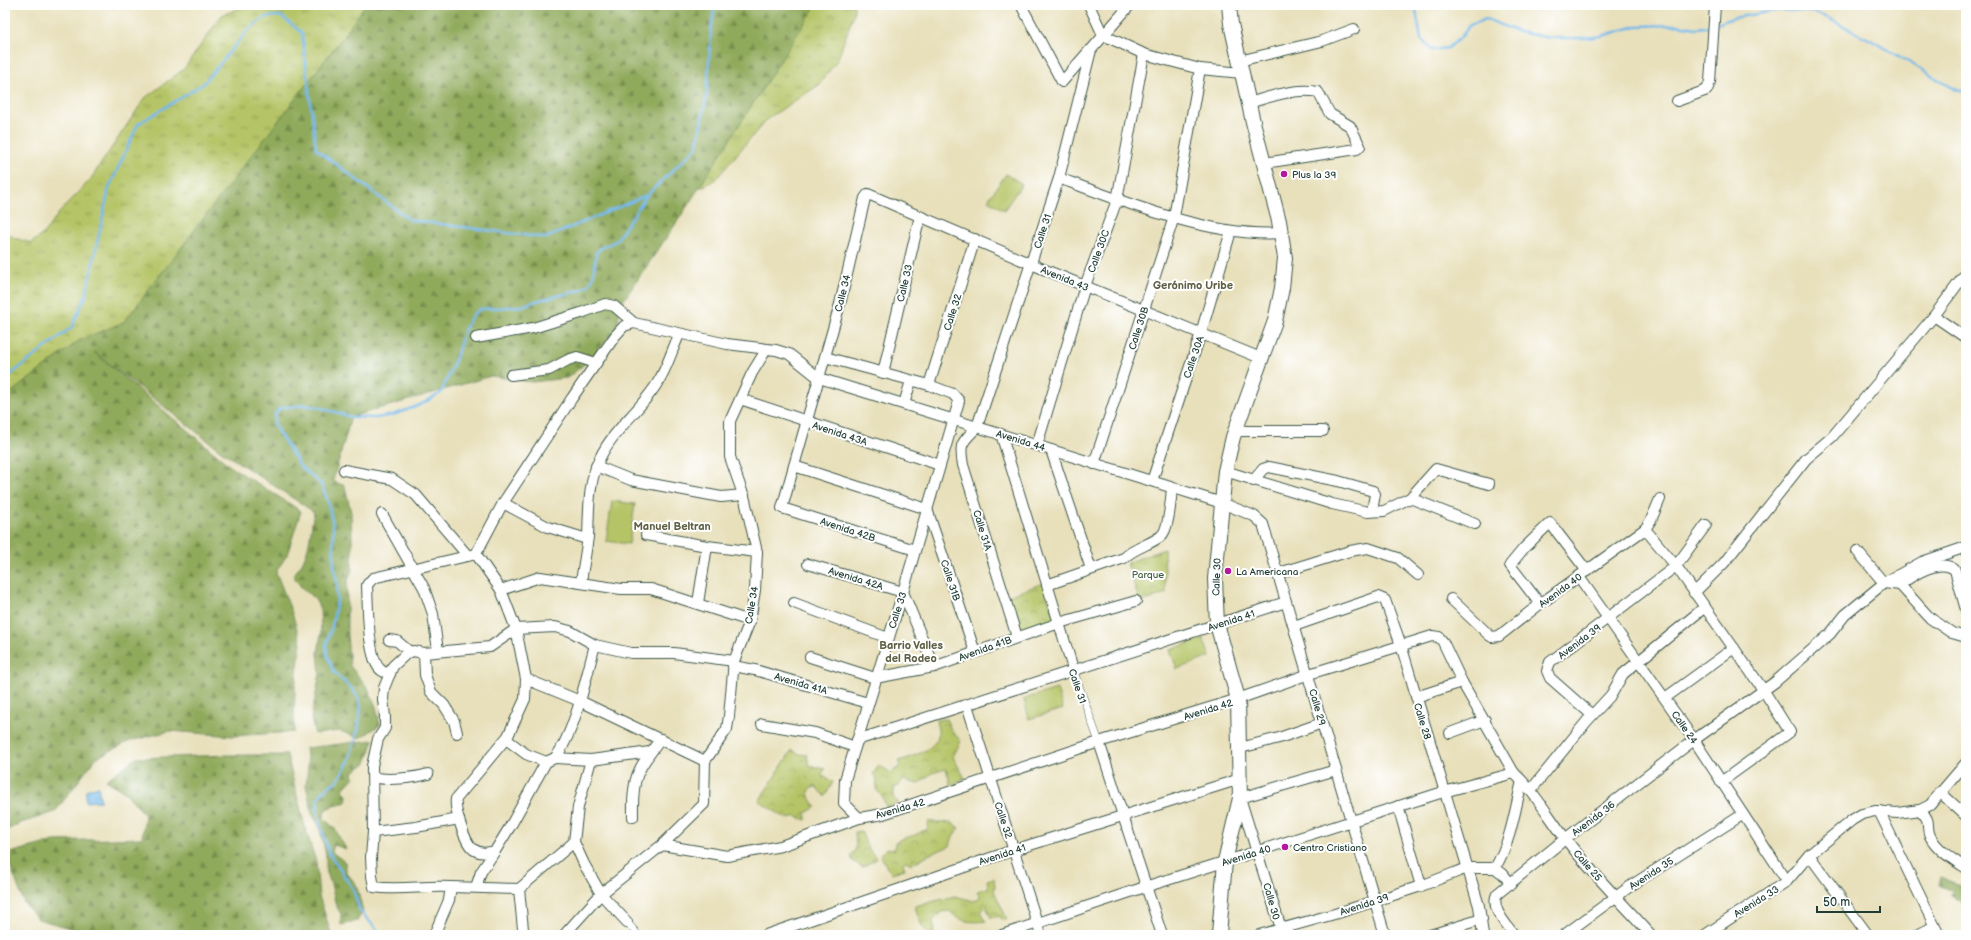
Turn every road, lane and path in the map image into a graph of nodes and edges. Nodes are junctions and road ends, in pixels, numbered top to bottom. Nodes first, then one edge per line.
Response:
1 (1021, 5) edge
2 (1089, 5) edge
3 (1130, 5) edge
4 (1229, 5) edge
5 (1715, 5) edge
6 (1354, 30) dead end
7 (1103, 35) junction
8 (1091, 50) junction
9 (1144, 54) junction
10 (1241, 67) junction
11 (1200, 69) junction
12 (1677, 101) dead end
13 (1249, 103) junction
14 (1264, 163) junction
15 (1059, 178) junction
16 (868, 194) joint
17 (1117, 200) junction
18 (920, 216) junction
19 (1174, 217) junction
20 (1231, 231) junction
21 (1281, 233) junction
22 (976, 239) junction
23 (1031, 264) junction
24 (1966, 273) edge
25 (1085, 286) junction
26 (1144, 311) junction
27 (1934, 316) junction
28 (634, 323) junction
29 (1201, 333) junction
30 (679, 335) junction
31 (476, 338) dead end
32 (1966, 338) edge
33 (766, 350) junction
34 (825, 357) junction
35 (1262, 359) junction
36 (596, 363) junction
37 (883, 373) junction
38 (511, 375) dead end
39 (819, 378) junction
40 (911, 381) junction
41 (929, 385) junction
42 (740, 399) junction
43 (904, 404) junction
44 (954, 420) junction
45 (806, 422) junction
46 (977, 427) junction
47 (1236, 431) junction
48 (1323, 431) dead end
49 (1001, 434) junction
50 (1037, 445) junction
51 (1051, 450) junction
52 (1094, 464) junction
53 (940, 465) junction
54 (596, 466) junction
55 (794, 466) junction
56 (344, 470) dead end
57 (1225, 472) junction
58 (1152, 481) junction
59 (1253, 481) junction
60 (1489, 484) dead end
61 (1172, 488) junction
62 (744, 494) junction
63 (1410, 498) junction
64 (1660, 499) dead end
65 (503, 503) junction
66 (1222, 503) junction
67 (782, 508) joint
68 (927, 509) junction
69 (1372, 511) junction
70 (382, 514) dead end
71 (1475, 524) dead end
72 (1706, 525) dead end
73 (1645, 529) junction
74 (646, 535) dead end
75 (588, 539) junction
76 (708, 546) junction
77 (1966, 547) edge
78 (915, 550) junction
79 (1857, 551) dead end
80 (757, 552) junction
81 (472, 555) junction
82 (808, 564) dead end
83 (1676, 566) junction
84 (414, 569) junction
85 (1091, 569) junction
86 (1279, 573) junction
87 (1583, 574) junction
88 (1418, 575) dead end
89 (581, 582) junction
90 (1884, 583) junction
91 (1047, 585) junction
92 (1900, 586) junction
93 (501, 590) junction
94 (903, 592) junction
95 (1694, 594) junction
96 (1451, 598) dead end
97 (1136, 601) dead end
98 (794, 602) dead end
99 (1286, 602) junction
100 (698, 603) junction
101 (1540, 604) junction
102 (1705, 607) junction
103 (1966, 610) edge
104 (1608, 619) junction
105 (750, 621) junction
106 (1059, 623) junction
107 (1217, 624) junction
108 (1294, 626) junction
109 (516, 629) junction
110 (1017, 637) junction
111 (1966, 637) edge
112 (888, 638) junction
113 (389, 640) dead end
114 (595, 645) junction
115 (1401, 645) junction
116 (1734, 648) junction
117 (438, 651) junction
118 (410, 652) junction
119 (974, 652) junction
120 (424, 653) junction
121 (810, 657) dead end
122 (1639, 662) junction
123 (733, 663) junction
124 (934, 667) junction
125 (1074, 672) junction
126 (390, 674) junction
127 (1309, 674) junction
128 (875, 678) junction
129 (526, 679) junction
130 (1462, 682) junction
131 (1764, 691) junction
132 (1416, 697) junction
133 (1665, 698) junction
134 (1238, 699) junction
135 (580, 701) junction
136 (868, 703) junction
137 (967, 705) junction
138 (1592, 715) junction
139 (1483, 717) junction
140 (1322, 723) junction
141 (762, 724) dead end
142 (457, 733) dead end
143 (1450, 733) dead end
144 (506, 739) junction
145 (660, 739) junction
146 (1694, 740) junction
147 (1099, 742) junction
148 (856, 743) junction
149 (1240, 748) junction
150 (650, 752) junction
151 (551, 760) junction
152 (591, 760) junction
153 (705, 760) junction
154 (1966, 763) edge
155 (1336, 770) junction
156 (1514, 773) junction
157 (428, 774) dead end
158 (373, 777) junction
159 (991, 779) junction
160 (1240, 779) junction
161 (1522, 781) junction
162 (1721, 782) junction
163 (1531, 790) junction
164 (1444, 792) junction
165 (1940, 792) junction
166 (1240, 798) junction
167 (1398, 806) junction
168 (1920, 810) junction
169 (1880, 812) junction
170 (1122, 815) junction
171 (1742, 815) junction
172 (1966, 816) edge
173 (633, 817) dead end
174 (859, 818) junction
175 (459, 819) junction
176 (1350, 822) junction
177 (373, 832) junction
178 (1565, 839) junction
179 (574, 842) junction
180 (662, 845) junction
181 (1014, 850) junction
182 (495, 851) junction
183 (1258, 852) junction
184 (1809, 855) junction
185 (1225, 862) junction
186 (1467, 868) junction
187 (1495, 868) junction
188 (1966, 868) edge
189 (1787, 881) junction
190 (1510, 884) junction
191 (1421, 886) junction
192 (451, 887) junction
193 (476, 887) junction
194 (1145, 887) junction
195 (519, 890) junction
196 (601, 894) junction
197 (1615, 897) junction
198 (1374, 901) junction
199 (1482, 919) junction
200 (627, 922) joint
201 (1037, 923) junction
202 (790, 931) edge
203 (1936, 931) edge
204 (1282, 932) edge
205 (434, 935) edge
206 (525, 935) edge
207 (564, 935) edge
208 (638, 935) edge
209 (766, 935) edge
210 (1002, 935) edge
211 (1041, 935) edge
212 (1162, 935) edge
213 (1218, 935) edge
214 (1259, 935) edge
215 (1385, 935) edge
216 (1430, 935) edge
217 (1484, 935) edge
218 (1514, 935) edge
219 (1564, 935) edge
220 (1651, 935) edge
221 (1705, 935) edge
222 (1868, 935) edge
223 (1917, 935) edge

1 - 8 street
2 - 7 street
3 - 7 street, Calle 31
4 - 10 main road, Calle 30
5 - 12 street
6 - 10 street
7 - 8 street, Calle 31
7 - 9 street
8 - 15 street, Calle 31
9 - 11 street
9 - 17 street, Calle 30C
10 - 11 street
10 - 13 main road, Calle 30
11 - 19 street, Calle 30B
13 - 14 main road, Calle 30
13 - 14 street
14 - 21 main road, Calle 30
15 - 17 street
15 - 23 street, Calle 31
16 - 18 street, Avenida 43
16 - 34 street, Calle 34
17 - 19 street
17 - 25 street, Calle 30C
18 - 22 street, Avenida 43
18 - 37 street, Calle 33
19 - 20 street
19 - 26 street, Calle 30B
20 - 21 street
20 - 29 street, Calle 30A
21 - 35 main road, Calle 30
22 - 23 street, Avenida 43
22 - 41 street, Calle 32
23 - 25 street, Avenida 43
23 - 46 street, Calle 31
24 - 27 street
25 - 26 street, Avenida 43
25 - 50 street, Calle 30C
26 - 29 street, Avenida 43
26 - 52 street, Calle 30B
27 - 32 street
27 - 95 street
28 - 30 street
28 - 31 street
28 - 36 street
29 - 35 street, Avenida 43
29 - 58 street, Calle 30A
30 - 33 street
30 - 54 street
33 - 39 street
33 - 42 street, Calle 34
34 - 37 street
34 - 39 street, Calle 34
35 - 47 main road, Calle 30
36 - 38 street
36 - 65 street
37 - 40 street
39 - 43 street, Avenida 44
39 - 45 street, Calle 34
40 - 41 street
40 - 43 street
41 - 44 street, Calle 33
42 - 45 street, Avenida 43A
42 - 62 street, Calle 34
43 - 44 street, Avenida 44
44 - 46 street, Avenida 44
44 - 53 street, Calle 33
45 - 53 street, Avenida 43A
45 - 55 street, Calle 34
46 - 49 street, Avenida 44
46 - 110 street, Calle 31A
47 - 48 street
47 - 57 main road, Calle 30
49 - 50 street, Avenida 44
49 - 91 street, Calle 31
50 - 51 street, Avenida 44
51 - 52 street, Avenida 44
51 - 85 street
52 - 58 street, Avenida 44
53 - 68 street, Calle 33
54 - 62 street
54 - 75 street
55 - 67 street, Calle 34
55 - 68 street
56 - 81 street
57 - 59 street
57 - 66 main road, Calle 30
58 - 61 street, Avenida 44
59 - 69 street
59 - 69 street
60 - 63 street
61 - 66 street, Avenida 44
61 - 85 street
62 - 80 street, Calle 34
63 - 69 street
63 - 71 street
64 - 73 street, Avenida 40
65 - 75 street
65 - 81 street
66 - 86 street, Calle 29
66 - 107 main road, Calle 30
67 - 78 street, Avenida 42B
68 - 78 street, Calle 33
68 - 119 street, Calle 31B
70 - 84 street
72 - 83 street
73 - 83 street
73 - 87 street, Avenida 40
74 - 76 street
75 - 89 street
76 - 80 street
76 - 100 street
77 - 90 street, Avenida 36
78 - 94 street, Calle 33
79 - 90 street
80 - 105 street, Calle 34
81 - 84 street
81 - 93 street
82 - 94 street, Avenida 42A
83 - 95 street
83 - 104 street
84 - 117 street
84 - 126 street
85 - 91 street
86 - 88 street
86 - 99 street, Calle 29
87 - 101 street, Avenida 40
87 - 101 street, Calle 24
87 - 104 street, Calle 24
89 - 93 street
89 - 100 street
90 - 92 street
90 - 131 street, Avenida 36
91 - 106 street, Calle 31
92 - 103 street
92 - 111 street
93 - 109 street
94 - 112 street, Calle 33
94 - 124 street
95 - 102 street
96 - 101 street, Avenida 40
97 - 106 street, Avenida 41B
98 - 112 street
99 - 107 street, Avenida 41
99 - 108 street, Calle 29
100 - 105 street
102 - 116 street
102 - 122 street
104 - 122 street, Calle 24
104 - 138 street, Avenida 39
105 - 123 street, Calle 34
106 - 110 street, Avenida 41B
106 - 125 street, Calle 31
107 - 125 street, Avenida 41
107 - 134 main road, Calle 30
108 - 115 street, Calle 28
108 - 127 street, Calle 29
109 - 114 street, Avenida 41A
109 - 117 street
109 - 129 street
110 - 119 street, Avenida 41B
112 - 128 street, Calle 33
113 - 118 street
114 - 123 street, Avenida 41A
114 - 135 street
115 - 127 street
115 - 130 street
115 - 132 street, Calle 28
116 - 131 street
116 - 133 street
117 - 120 street
118 - 120 street
118 - 126 street
119 - 124 street, Avenida 41B
120 - 142 street
121 - 128 street, Avenida 41B
122 - 133 street, Calle 24
122 - 138 street
123 - 136 street, Avenida 41A
123 - 153 street, Calle 34
124 - 128 street, Avenida 41B
125 - 137 street, Avenida 41
125 - 147 street, Calle 31
126 - 158 street
127 - 134 street
127 - 140 street, Calle 29
128 - 136 street, Calle 33
129 - 135 street
129 - 144 street
130 - 132 street
130 - 139 street
131 - 146 street, Avenida 36
131 - 162 street
132 - 164 street, Calle 28
133 - 146 street, Calle 24
134 - 147 street, Avenida 42
134 - 149 main road, Calle 30
135 - 145 street
135 - 151 street
136 - 148 street, Calle 33
137 - 148 street, Avenida 41
137 - 159 street, Calle 32
138 - 163 street
139 - 143 street
139 - 156 street
140 - 149 street
140 - 155 street, Calle 29
141 - 148 street
144 - 151 street
144 - 175 street
145 - 150 street
145 - 153 street
146 - 162 street, Calle 24
146 - 178 street, Avenida 36
147 - 159 street, Avenida 42
147 - 170 street, Calle 31
148 - 174 street, Calle 33
149 - 160 main road, Calle 30
150 - 152 street
150 - 173 street
151 - 152 street
151 - 182 street
152 - 179 street
153 - 180 street
154 - 165 street
155 - 166 street
155 - 176 street, Calle 29
156 - 161 street
156 - 164 street, Avenida 40
157 - 158 street
158 - 177 street
159 - 174 street, Avenida 42
159 - 181 street, Calle 32
160 - 166 main road, Calle 30
160 - 170 street, Avenida 41
161 - 163 street
161 - 187 street
162 - 171 street, Calle 24
163 - 178 street, Calle 25
164 - 167 street, Avenida 40
164 - 186 street, Calle 28
165 - 168 street
165 - 172 street
166 - 183 street, Calle 30
166 - 185 main road, Calle 30
167 - 176 street, Avenida 40
167 - 191 street
168 - 169 street, Avenida 33
168 - 188 street
169 - 184 street, Avenida 33
169 - 203 street
170 - 181 street, Avenida 41
170 - 194 street, Calle 31
171 - 189 street, Calle 24
171 - 197 street, Avenida 35
174 - 180 street, Avenida 42
175 - 177 street
175 - 182 street
176 - 183 street, Avenida 40
176 - 198 street, Calle 29
177 - 192 street
178 - 190 street, Avenida 36
178 - 197 street, Calle 25
179 - 195 street
179 - 196 street
180 - 196 street
181 - 201 street, Calle 32
181 - 202 street, Avenida 41
182 - 193 street
183 - 185 street, Avenida 40
183 - 204 street, Calle 30
184 - 189 street, Avenida 33
184 - 222 street
185 - 194 street, Avenida 40
185 - 213 main road, Calle 30
186 - 187 street
186 - 191 street, Avenida 39
186 - 199 street, Calle 28
187 - 190 street
189 - 221 street, Avenida 33
190 - 218 street, Avenida 36
191 - 198 street, Avenida 39
192 - 193 street
192 - 205 street
193 - 195 street
194 - 201 street, Avenida 40
194 - 212 street, Calle 31
195 - 206 street
196 - 200 street
196 - 207 street
197 - 219 street, Avenida 35
197 - 220 street, Calle 25
198 - 204 street, Avenida 39
198 - 215 street, Calle 29
199 - 216 street
199 - 217 street, Calle 28
200 - 208 street
201 - 210 street, Avenida 40
201 - 211 street, Calle 32
202 - 209 street, Avenida 41
203 - 223 street
204 - 214 street, Avenida 39

